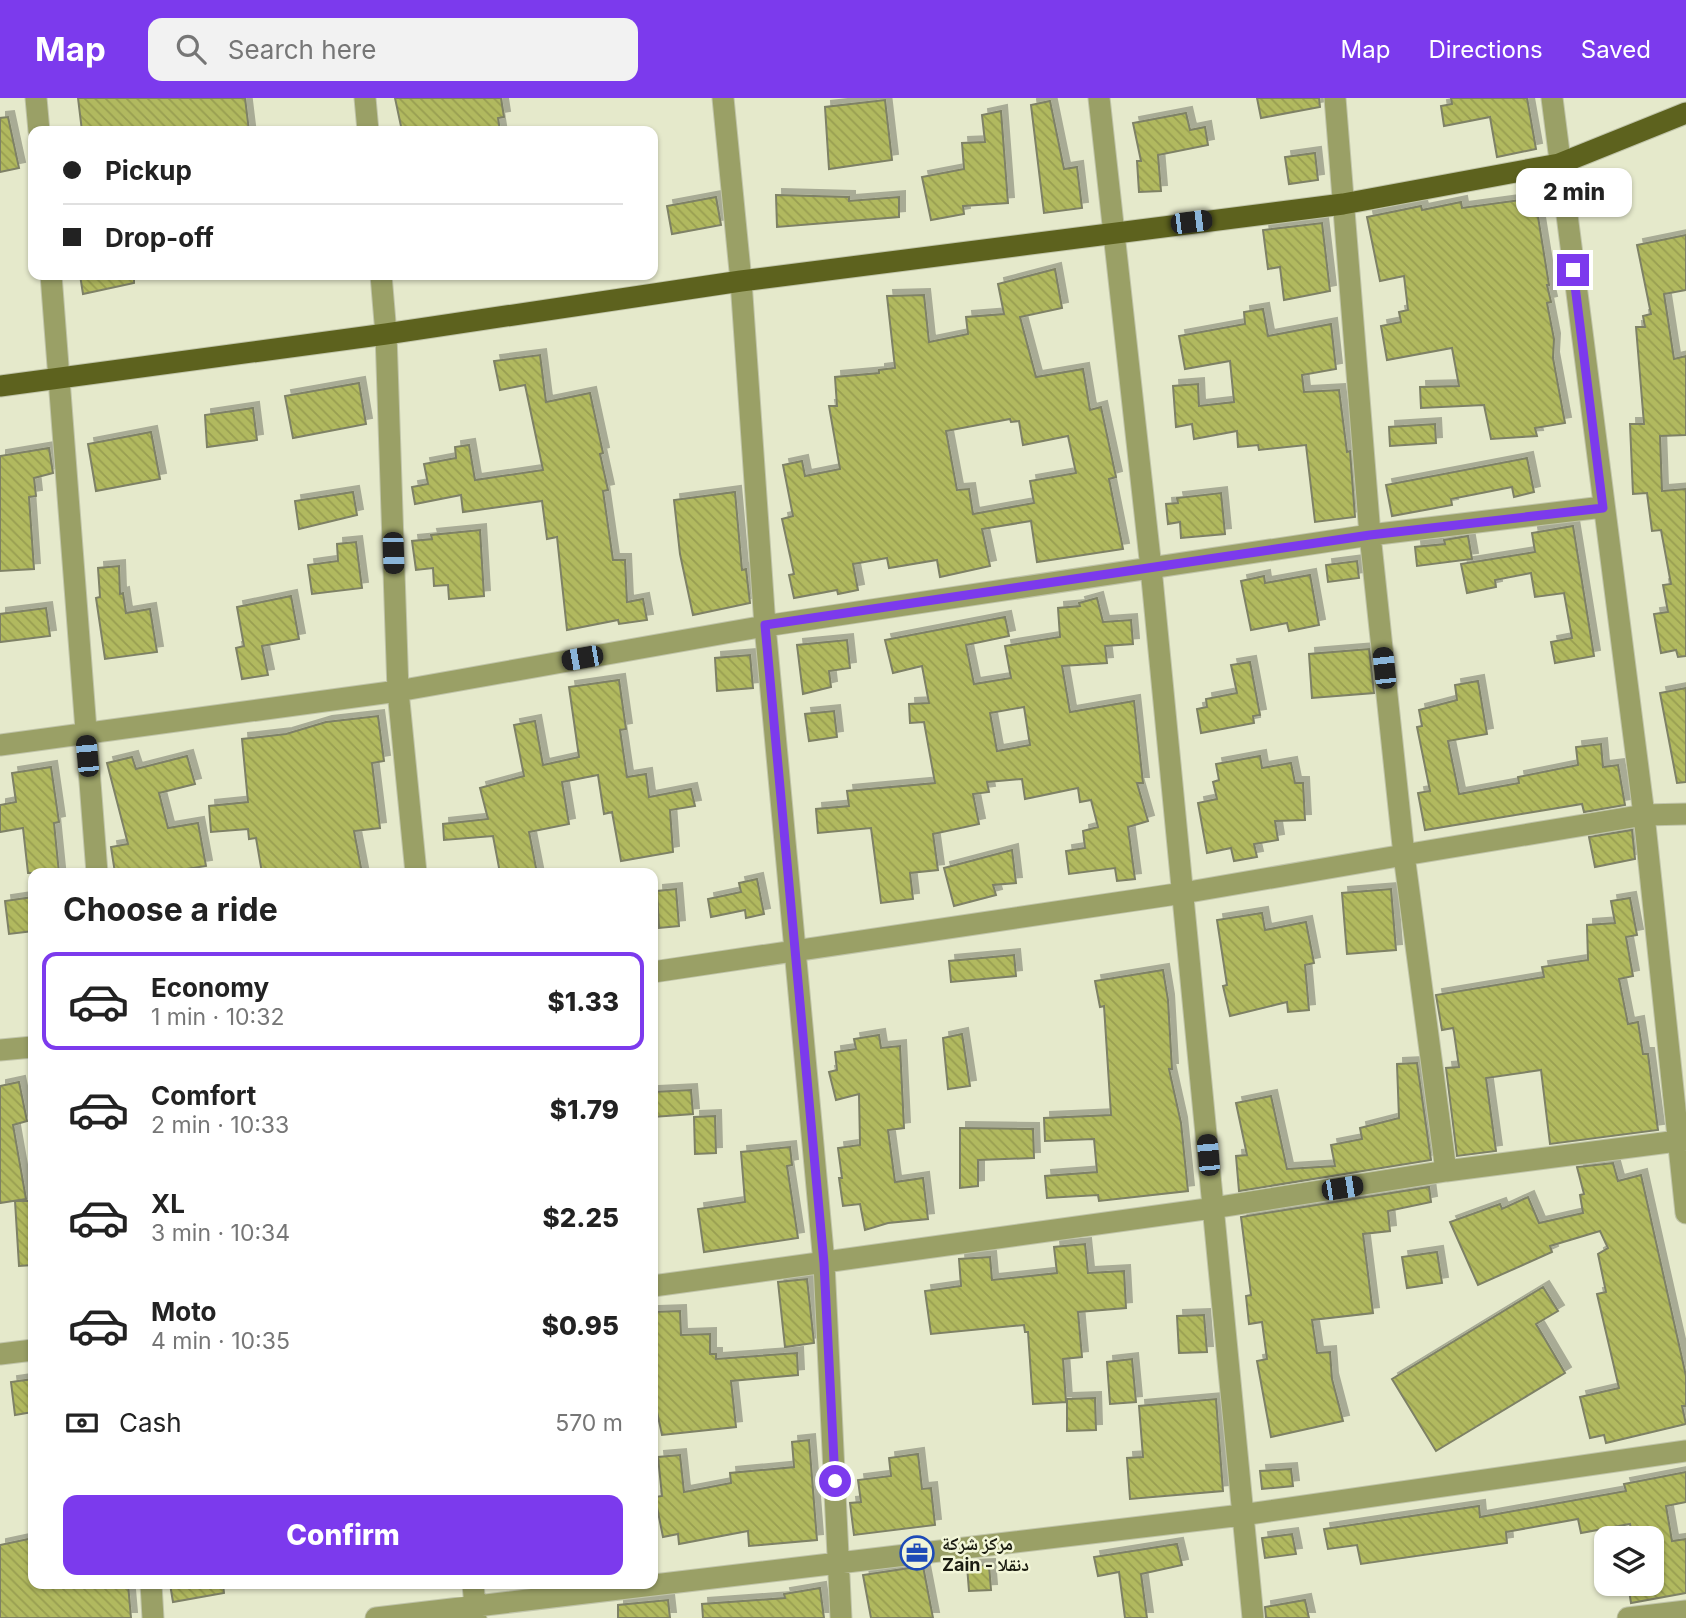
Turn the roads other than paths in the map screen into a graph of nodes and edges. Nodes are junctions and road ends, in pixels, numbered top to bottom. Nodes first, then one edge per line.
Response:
1 (36, 98) edge
2 (365, 98) edge
3 (723, 98) edge
4 (1099, 98) edge
5 (1335, 98) edge
6 (1552, 98) edge
7 (1686, 113) edge
8 (39, 126) edge
9 (368, 126) edge
10 (1559, 164) junction
11 (1343, 204) junction
12 (1115, 231) junction
13 (51, 280) edge
14 (381, 280) edge
15 (741, 281) junction
16 (386, 334) junction
17 (59, 379) junction
18 (0, 386) edge
19 (1603, 508) junction
20 (1370, 535) junction
21 (1151, 568) junction
22 (765, 625) junction
23 (398, 691) junction
24 (85, 733) junction
25 (0, 745) edge
26 (1686, 814) edge
27 (1644, 815) junction
28 (1404, 855) junction
29 (97, 868) edge
30 (416, 868) edge
31 (1183, 893) junction
32 (794, 952) junction
33 (658, 971) edge
34 (28, 1047) edge
35 (0, 1050) edge
36 (1682, 1141) edge
37 (1446, 1171) junction
38 (1213, 1208) junction
39 (1686, 1213) edge
40 (824, 1263) junction
41 (658, 1285) edge
42 (28, 1351) edge
43 (0, 1354) edge
44 (1686, 1451) edge
45 (1242, 1515) junction
46 (839, 1562) junction
47 (658, 1587) edge
48 (151, 1589) edge
49 (474, 1589) edge
50 (647, 1589) edge
51 (1686, 1611) edge
52 (476, 1613) edge
53 (153, 1618) edge
54 (376, 1618) edge
55 (841, 1618) edge
56 (1253, 1618) edge
57 (1628, 1618) edge

1 - 8 street
2 - 9 street
3 - 15 street
4 - 12 street
5 - 11 street
6 - 10 street
7 - 10 main road
10 - 11 main road
10 - 19 street
11 - 12 main road
11 - 20 street
12 - 15 main road
12 - 21 street
13 - 17 street
14 - 16 street
15 - 16 main road
15 - 22 street
16 - 17 main road
16 - 23 street
17 - 18 main road
17 - 24 street
19 - 20 street
19 - 27 street
20 - 21 street
20 - 28 street
21 - 22 street
21 - 31 street
22 - 23 street
22 - 32 street
23 - 24 street
23 - 30 street
24 - 25 street
24 - 29 street
26 - 27 street
27 - 28 street
27 - 36 street
28 - 31 street
28 - 37 street
31 - 32 street
31 - 38 street
32 - 33 street
32 - 40 street
34 - 35 street
36 - 37 street
36 - 39 street
37 - 38 street
38 - 40 street
38 - 45 street
40 - 41 street
40 - 46 street
42 - 43 street
44 - 45 street
45 - 46 street
45 - 56 street
46 - 47 street
46 - 55 street
48 - 53 street
49 - 52 street
50 - 52 street
51 - 57 street
52 - 54 street

